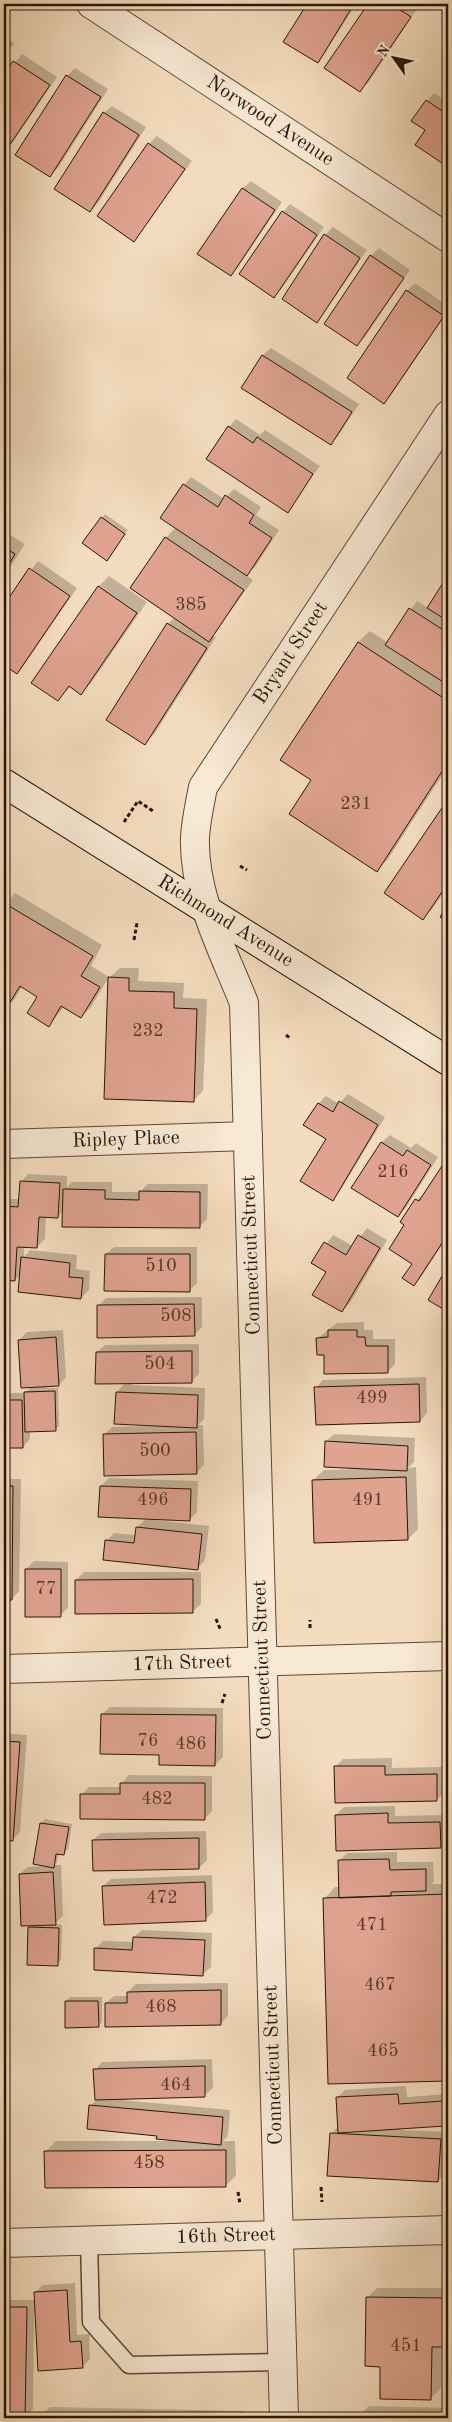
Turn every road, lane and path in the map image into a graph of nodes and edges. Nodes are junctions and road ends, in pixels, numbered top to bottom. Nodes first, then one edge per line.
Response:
1 (91, 4) edge
2 (448, 238) edge
3 (448, 415) edge
4 (4, 783) edge
5 (153, 811) dead end
6 (127, 818) dead end
7 (240, 866) dead end
8 (247, 870) dead end
9 (206, 909) junction
10 (137, 924) dead end
11 (134, 940) dead end
12 (286, 1035) dead end
13 (290, 1038) dead end
14 (448, 1061) edge
15 (248, 1136) junction
16 (4, 1144) edge
17 (216, 1619) dead end
18 (223, 1636) dead end
19 (448, 1656) edge
20 (262, 1662) junction
21 (4, 1669) edge
22 (321, 2187) dead end
23 (238, 2192) dead end
24 (322, 2205) dead end
25 (240, 2207) dead end
26 (448, 2230) edge
27 (279, 2235) junction
28 (88, 2241) junction
29 (4, 2243) edge
30 (283, 2362) junction
31 (284, 2418) edge

1 - 2 street, Norwood Avenue
3 - 9 street, Bryant Street
4 - 9 street, Richmond Avenue
5 - 6 path
7 - 8 path
9 - 14 street, Richmond Avenue
9 - 15 street, Connecticut Street
10 - 11 path
12 - 13 path
15 - 16 street, Ripley Place
15 - 20 street, Connecticut Street
17 - 18 path
19 - 20 street, 17th Street
20 - 21 street, 17th Street
20 - 27 street, Connecticut Street
22 - 24 path
23 - 25 path
26 - 27 street, 16th Street
27 - 28 street, 16th Street
27 - 30 street, Connecticut Street
28 - 29 street, 16th Street
28 - 30 lane
30 - 31 street, Connecticut Street

